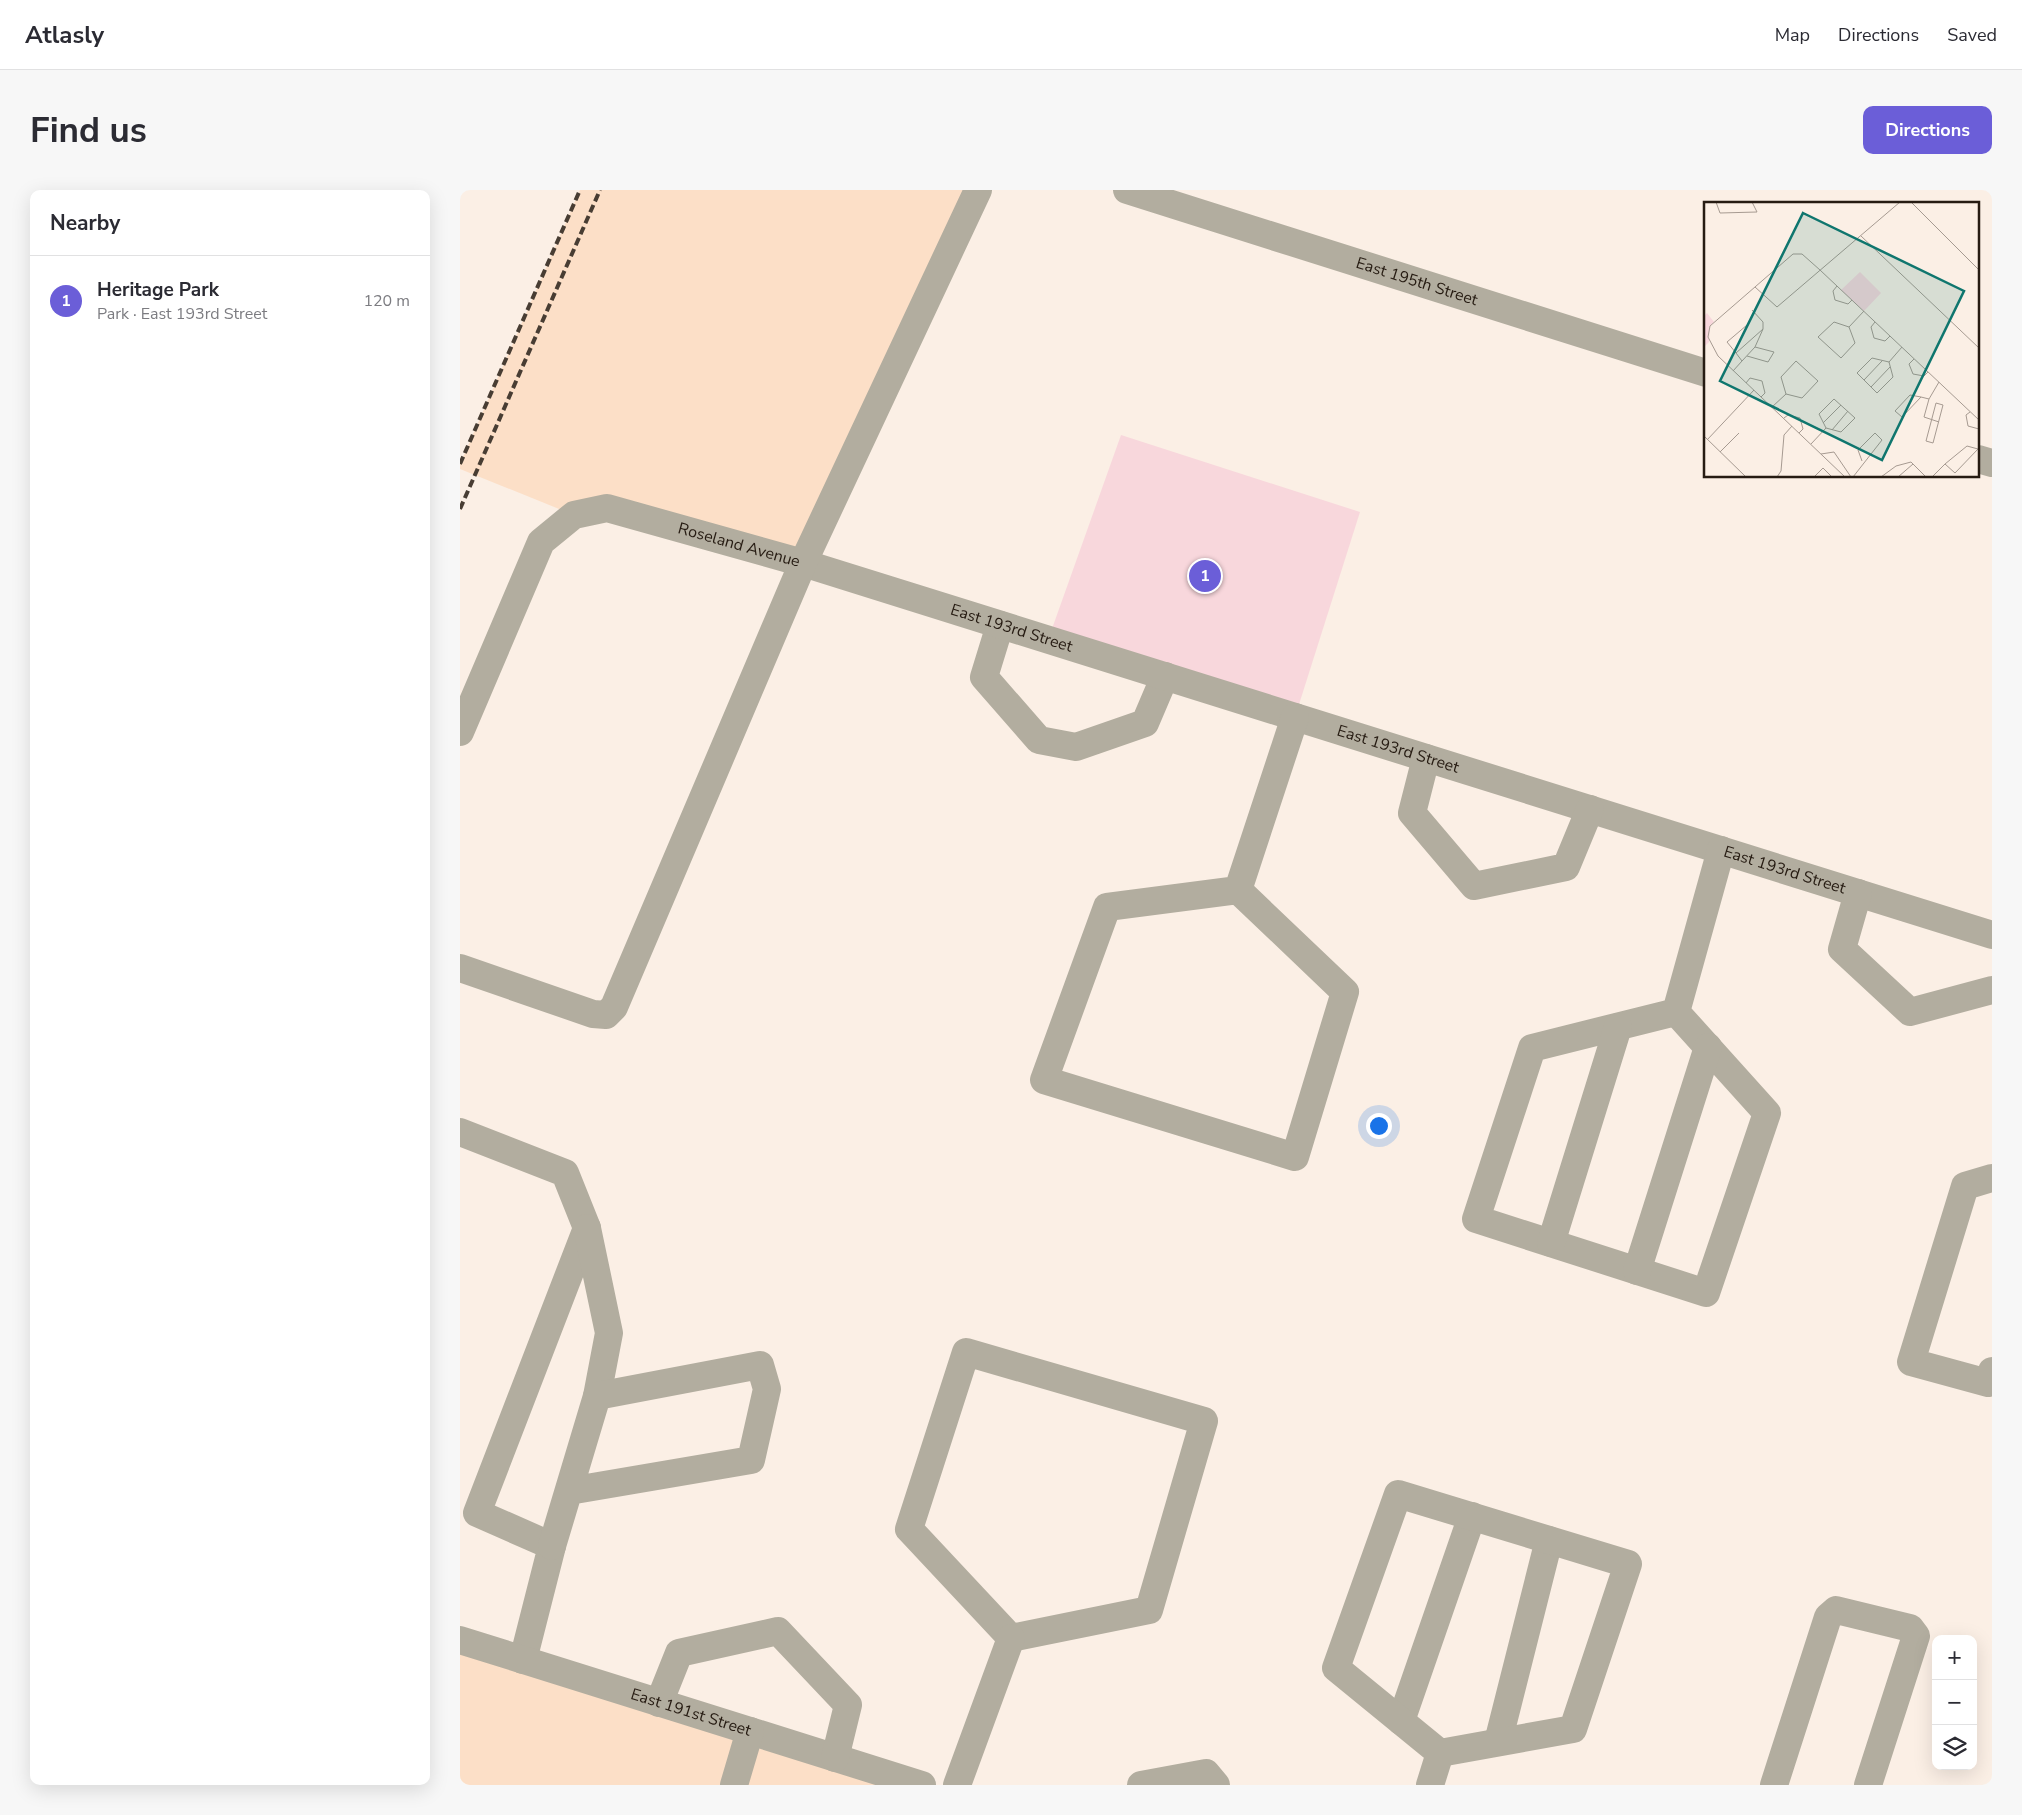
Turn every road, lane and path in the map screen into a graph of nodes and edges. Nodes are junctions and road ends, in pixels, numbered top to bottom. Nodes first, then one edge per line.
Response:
1 (978, 190) edge
2 (1127, 190) edge
3 (1704, 372) edge
4 (803, 563) junction
5 (1000, 625) junction
6 (1164, 676) junction
7 (1295, 717) junction
8 (460, 732) edge
9 (1426, 758) junction
10 (1590, 809) junction
11 (1721, 850) junction
12 (1238, 890) junction
13 (1858, 892) junction
14 (1992, 934) edge
15 (460, 968) edge
16 (1992, 990) edge
17 (1676, 1012) junction
18 (1618, 1027) junction
19 (1708, 1047) junction
20 (460, 1132) edge
21 (1992, 1178) edge
22 (587, 1228) junction
23 (1551, 1243) junction
24 (1637, 1271) junction
25 (1992, 1371) edge
26 (596, 1396) junction
27 (569, 1491) junction
28 (469, 1509) edge
29 (1472, 1516) junction
30 (1549, 1540) junction
31 (552, 1546) junction
32 (1011, 1638) junction
33 (460, 1640) edge
34 (523, 1660) junction
35 (659, 1703) junction
36 (1401, 1721) junction
37 (750, 1731) junction
38 (1498, 1742) junction
39 (1440, 1753) junction
40 (835, 1758) junction
41 (734, 1785) edge
42 (922, 1785) edge
43 (957, 1785) edge
44 (1141, 1785) edge
45 (1216, 1785) edge
46 (1430, 1785) edge
47 (1774, 1785) edge
48 (1868, 1785) edge

1 - 4 street, Roseland Avenue
2 - 3 street, East 195th Street
4 - 5 street, East 193rd Street
4 - 8 street, Roseland Avenue
4 - 15 street
5 - 6 street, East 193rd Street
5 - 6 street
6 - 7 street, East 193rd Street
7 - 9 street, East 193rd Street
7 - 12 street
9 - 10 street, East 193rd Street
9 - 10 street
10 - 11 street, East 193rd Street
11 - 13 street, East 193rd Street
11 - 17 street
12 - 12 street
13 - 14 street, East 193rd Street
13 - 16 street
17 - 18 street
17 - 19 street
18 - 23 street
18 - 23 street
19 - 24 street
19 - 24 street
20 - 22 street
21 - 25 street
22 - 26 street
22 - 28 street
23 - 24 street
26 - 27 street
26 - 27 street
27 - 31 street
28 - 31 street
29 - 30 street
29 - 36 street
29 - 36 street
30 - 38 street
30 - 38 street
31 - 34 street
32 - 32 street
32 - 43 street
33 - 34 street, East 191st Street
34 - 35 street, East 191st Street
35 - 37 street, East 191st Street
35 - 40 street
36 - 39 street
37 - 40 street, East 191st Street
37 - 41 street
38 - 39 street
39 - 46 street
40 - 42 street, East 191st Street
44 - 45 street
47 - 48 street

